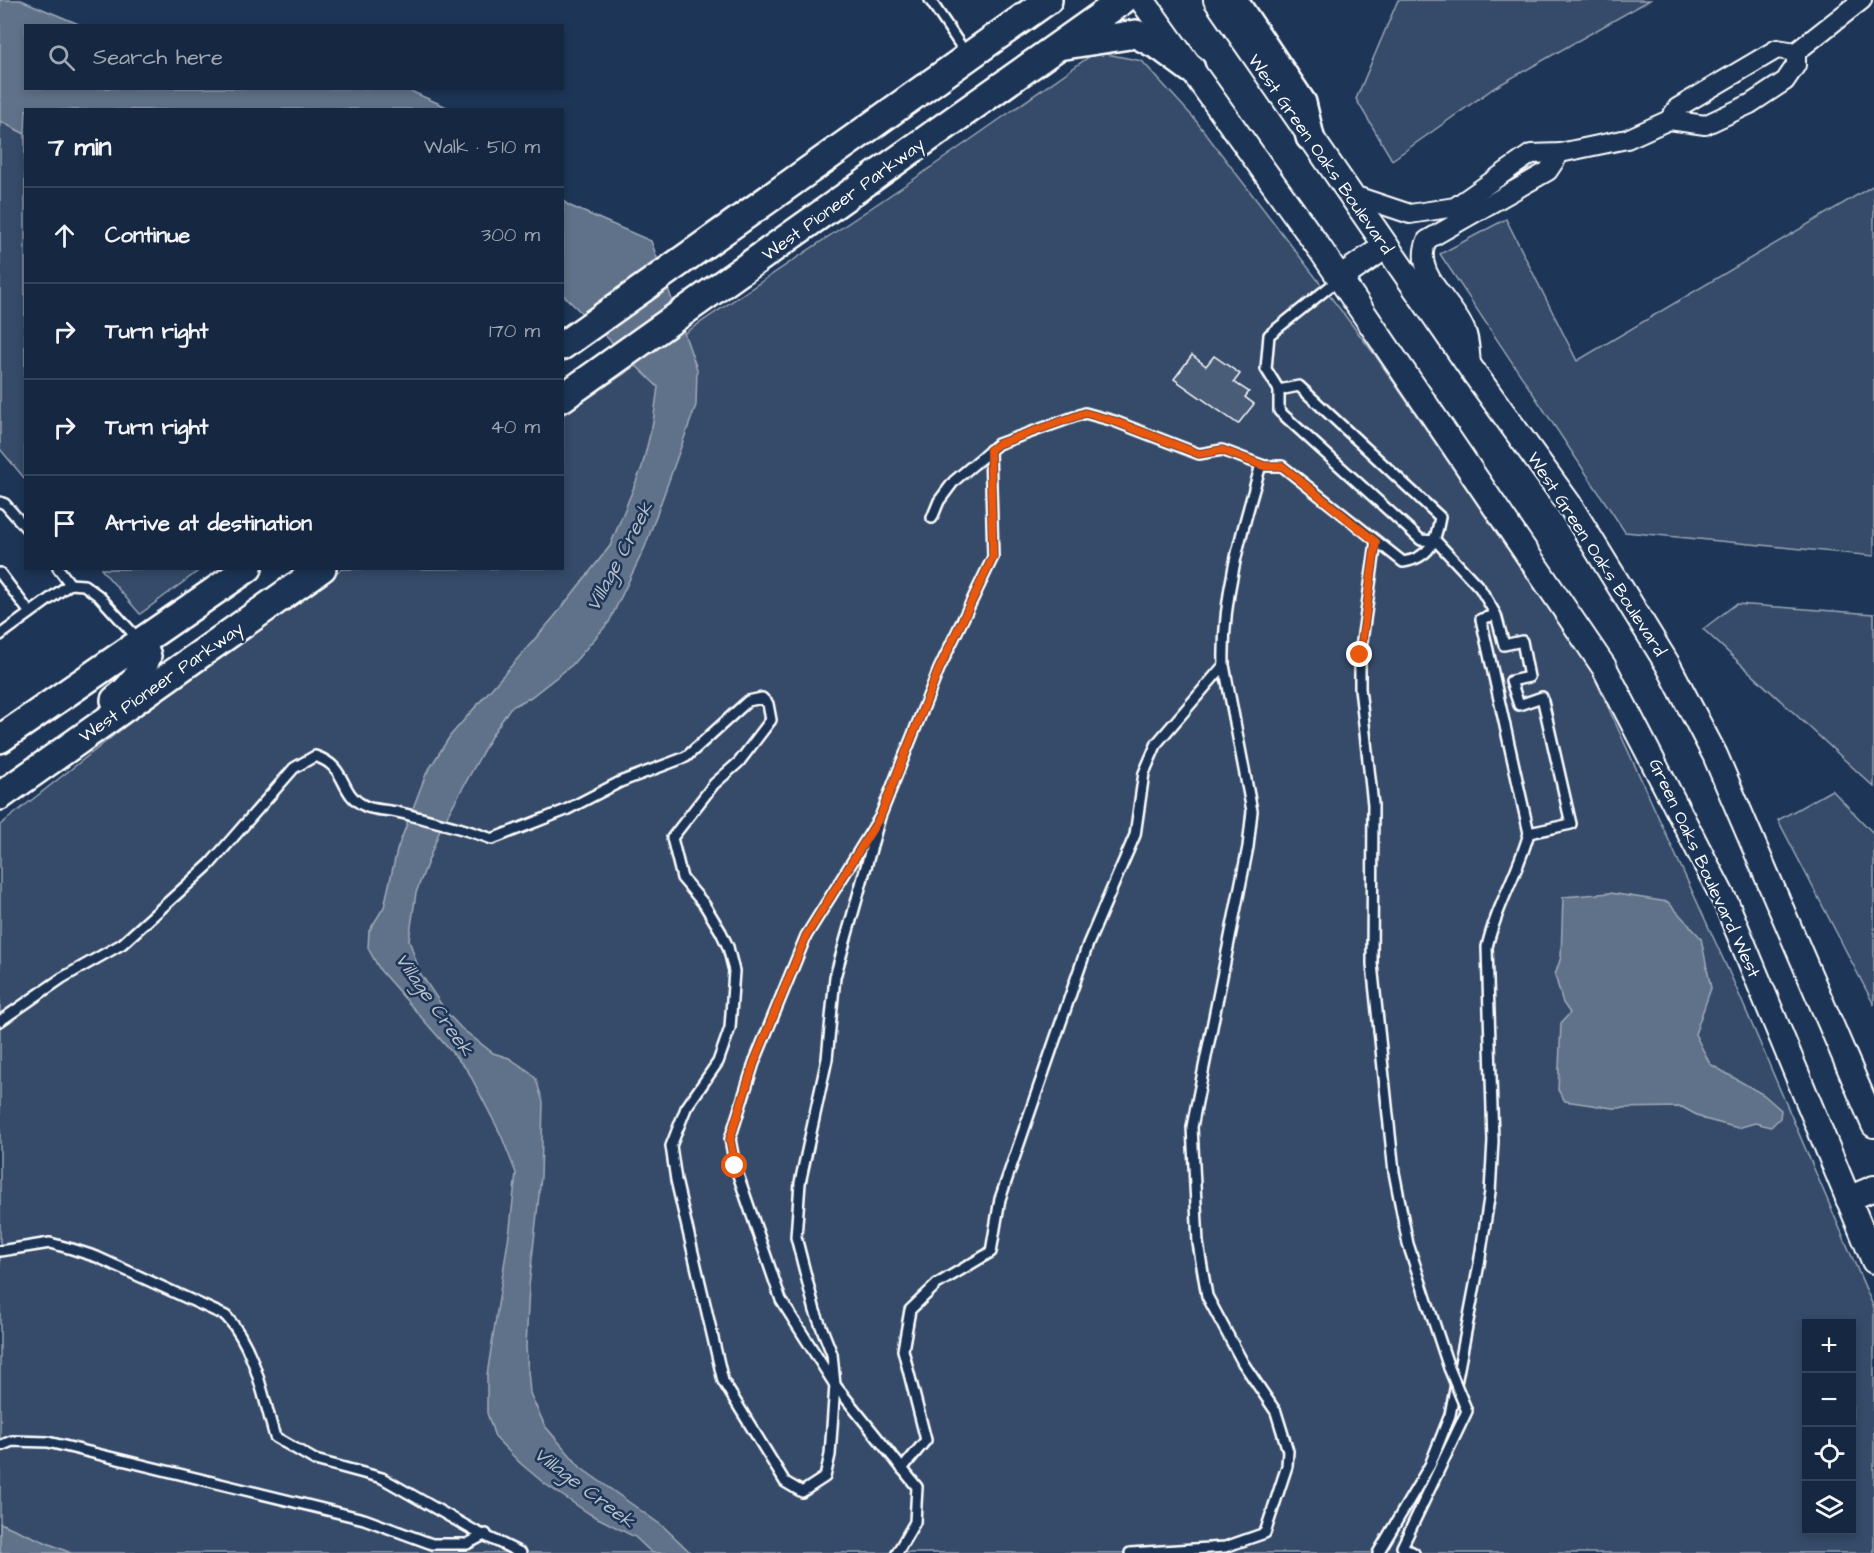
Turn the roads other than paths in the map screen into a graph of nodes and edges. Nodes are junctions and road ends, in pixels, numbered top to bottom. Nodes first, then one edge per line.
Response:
1 (930, 0) edge
2 (1048, 0) edge
3 (1123, 0) edge
4 (1142, 0) edge
5 (1216, 0) edge
6 (1233, 0) edge
7 (1862, 0) edge
8 (1055, 47) junction
9 (1796, 52) junction
10 (968, 57) junction
11 (1191, 69) junction
12 (1669, 120) junction
13 (1310, 137) junction
14 (1350, 195) junction
15 (1486, 196) junction
16 (1386, 246) junction
17 (1340, 278) junction
18 (564, 345) edge
19 (1472, 370) junction
20 (1279, 390) junction
21 (564, 397) edge
22 (990, 450) junction
23 (1261, 465) junction
24 (0, 502) edge
25 (932, 518) dead end
26 (24, 526) edge
27 (1436, 541) junction
28 (1376, 542) junction
29 (60, 570) edge
30 (245, 570) edge
31 (319, 570) edge
32 (0, 573) edge
33 (70, 584) junction
34 (30, 614) junction
35 (1496, 615) junction
36 (0, 635) edge
37 (142, 643) junction
38 (1224, 665) junction
39 (0, 739) edge
40 (5, 793) edge
41 (880, 817) junction
42 (1529, 833) junction
43 (0, 1021) edge
44 (1874, 1125) edge
45 (1874, 1188) edge
46 (1848, 1199) junction
47 (0, 1251) edge
48 (1874, 1261) edge
49 (835, 1385) junction
50 (0, 1446) edge
51 (902, 1469) junction
52 (486, 1534) junction
53 (521, 1553) edge
54 (897, 1553) edge
55 (1130, 1553) edge
56 (1378, 1553) edge
57 (1414, 1553) edge

1 - 10 lane
2 - 10 main road
3 - 8 main road, West Pioneer Parkway
4 - 11 main road
5 - 13 main road, West Green Oaks Boulevard
6 - 13 main road
7 - 9 street
8 - 11 main road
8 - 21 main road, West Pioneer Parkway
9 - 12 street
9 - 12 street
10 - 18 main road
11 - 17 main road
12 - 15 street
13 - 14 main road, West Green Oaks Boulevard
14 - 15 street
14 - 16 main road, West Green Oaks Boulevard
15 - 19 street
16 - 17 main road
16 - 19 main road, West Green Oaks Boulevard
17 - 20 lane
17 - 46 main road, Green Oaks Boulevard West
19 - 44 main road, West Green Oaks Boulevard
20 - 27 lane
20 - 27 lane
22 - 23 lane
22 - 25 lane
22 - 41 lane
23 - 28 lane
23 - 38 lane
24 - 26 lane
27 - 28 lane
27 - 35 lane
28 - 57 lane, bridge
29 - 33 lane
30 - 37 main road
31 - 40 main road, West Pioneer Parkway
32 - 34 lane
33 - 34 lane
33 - 37 lane
34 - 36 lane
35 - 42 lane
35 - 42 lane
37 - 39 main road
37 - 40 main road
38 - 51 lane
38 - 55 lane
41 - 49 lane
41 - 49 lane
42 - 56 lane
43 - 49 lane
45 - 46 main road
46 - 48 main road, Green Oaks Boulevard West
47 - 52 lane
49 - 51 lane
50 - 52 lane
51 - 54 lane
52 - 53 lane

